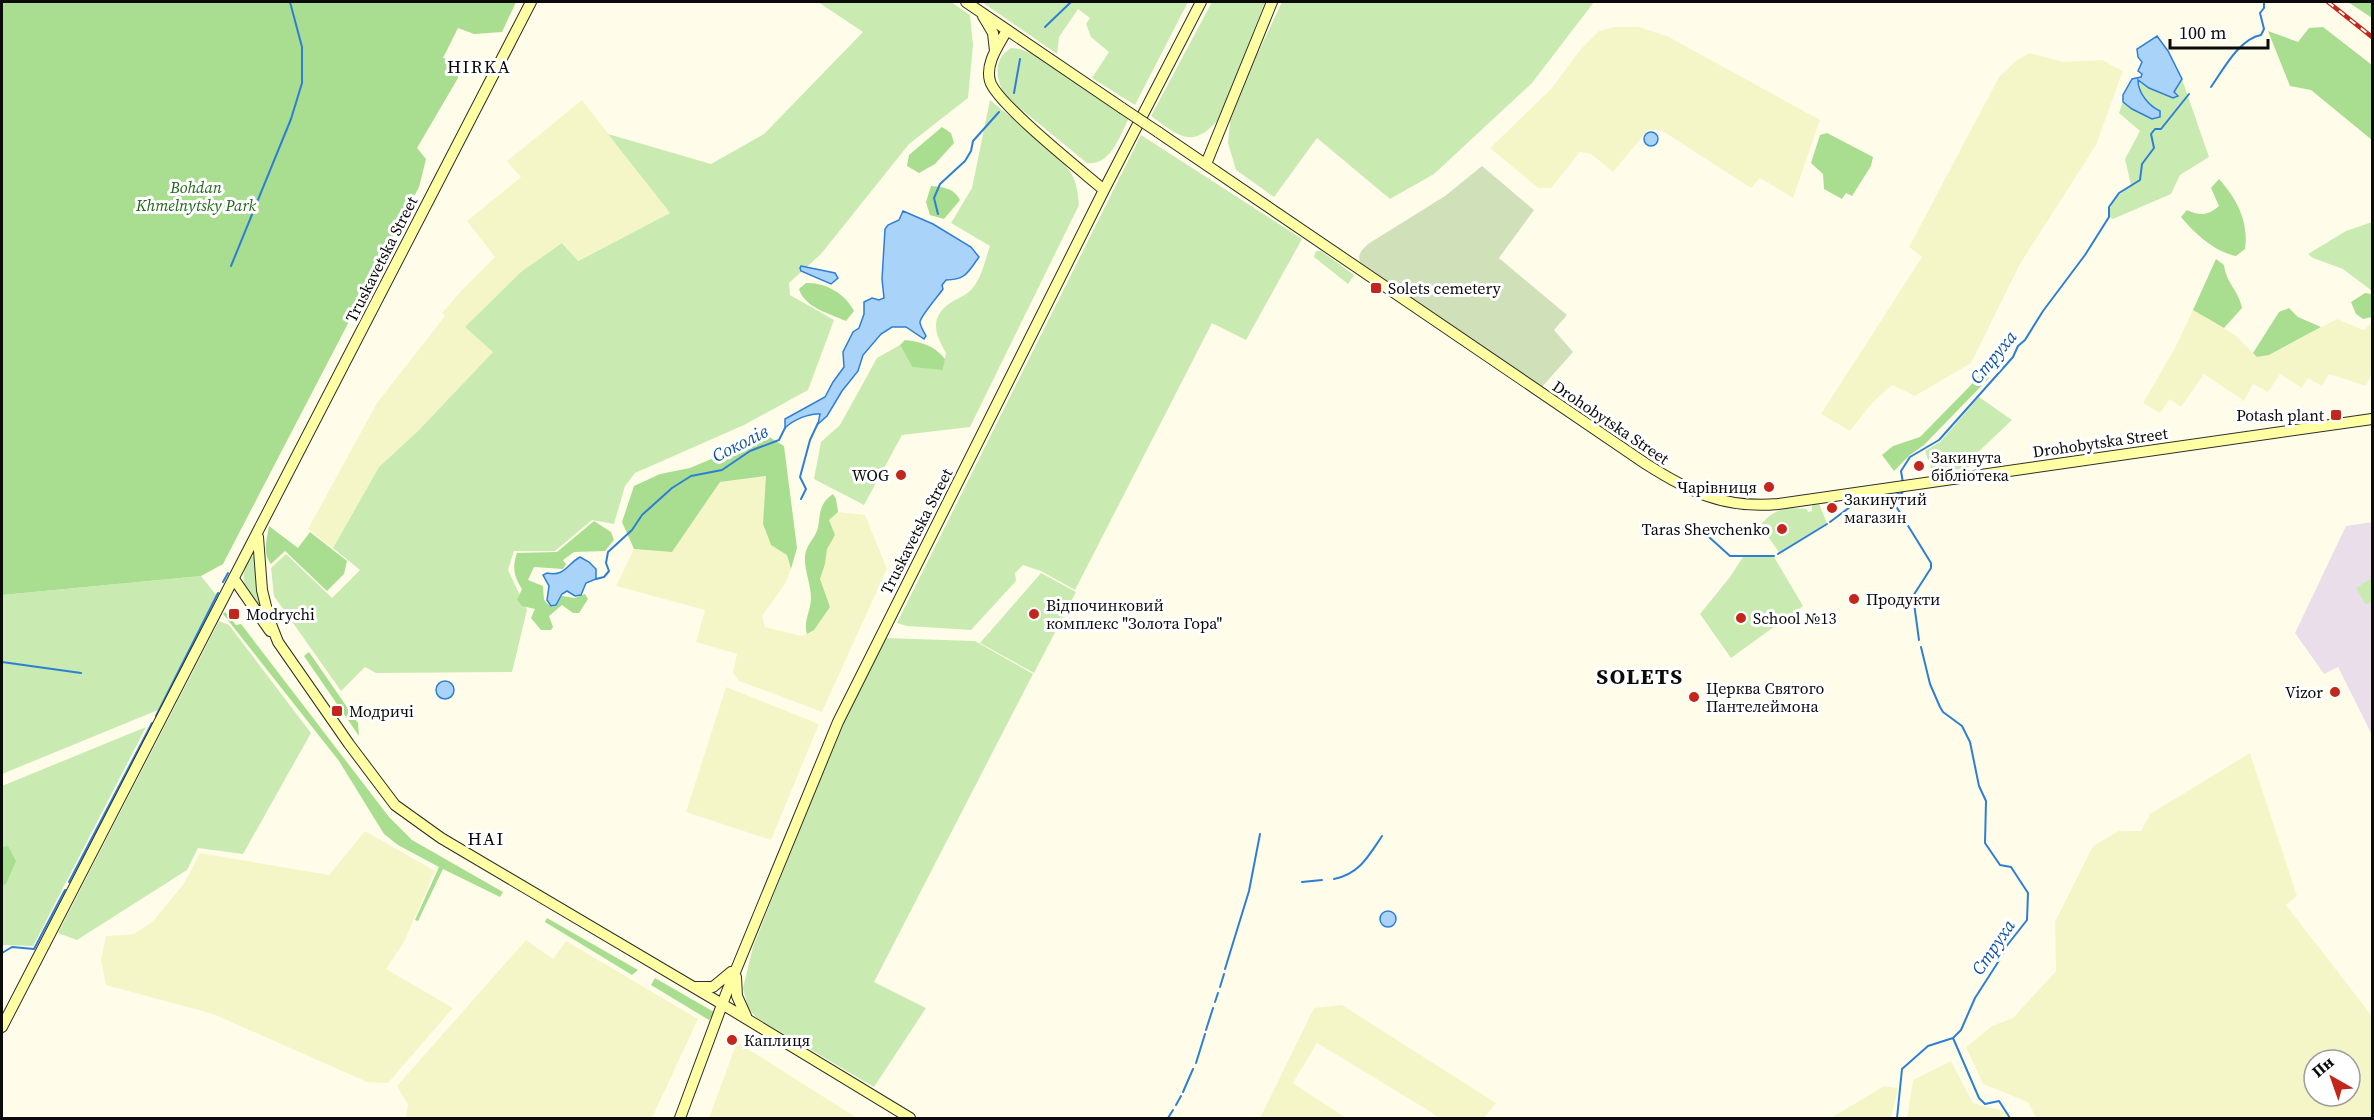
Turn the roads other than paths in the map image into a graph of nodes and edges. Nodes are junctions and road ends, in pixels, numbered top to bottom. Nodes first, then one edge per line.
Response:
1 (531, 2) edge
2 (966, 2) edge
3 (1201, 2) edge
4 (1272, 2) edge
5 (977, 9) junction
6 (1007, 30) junction
7 (995, 51) junction
8 (1206, 164) junction
9 (1104, 190) junction
10 (2373, 419) edge
11 (254, 549) junction
12 (234, 579) junction
13 (278, 642) junction
14 (739, 962) junction
15 (692, 987) junction
16 (722, 1004) junction
17 (748, 1020) junction
18 (2, 1027) edge
19 (681, 1119) edge
20 (910, 1119) edge

1 - 11 main road, Truskavetska Street
2 - 5 main road, Drohobytska Street
3 - 9 main road, Truskavetska Street
4 - 8 main road
5 - 6 main road, Drohobytska Street
5 - 7 main road
6 - 7 main road
6 - 8 main road, Drohobytska Street, bridge
7 - 9 main road
8 - 10 main road, Drohobytska Street
9 - 14 main road, Truskavetska Street
11 - 12 main road
11 - 13 main road
12 - 13 main road
12 - 18 main road
13 - 15 main road
14 - 15 main road
14 - 16 main road, Truskavetska Street
14 - 17 main road
15 - 16 main road
16 - 17 main road
16 - 19 main road, Truskavetska Street
17 - 20 main road

